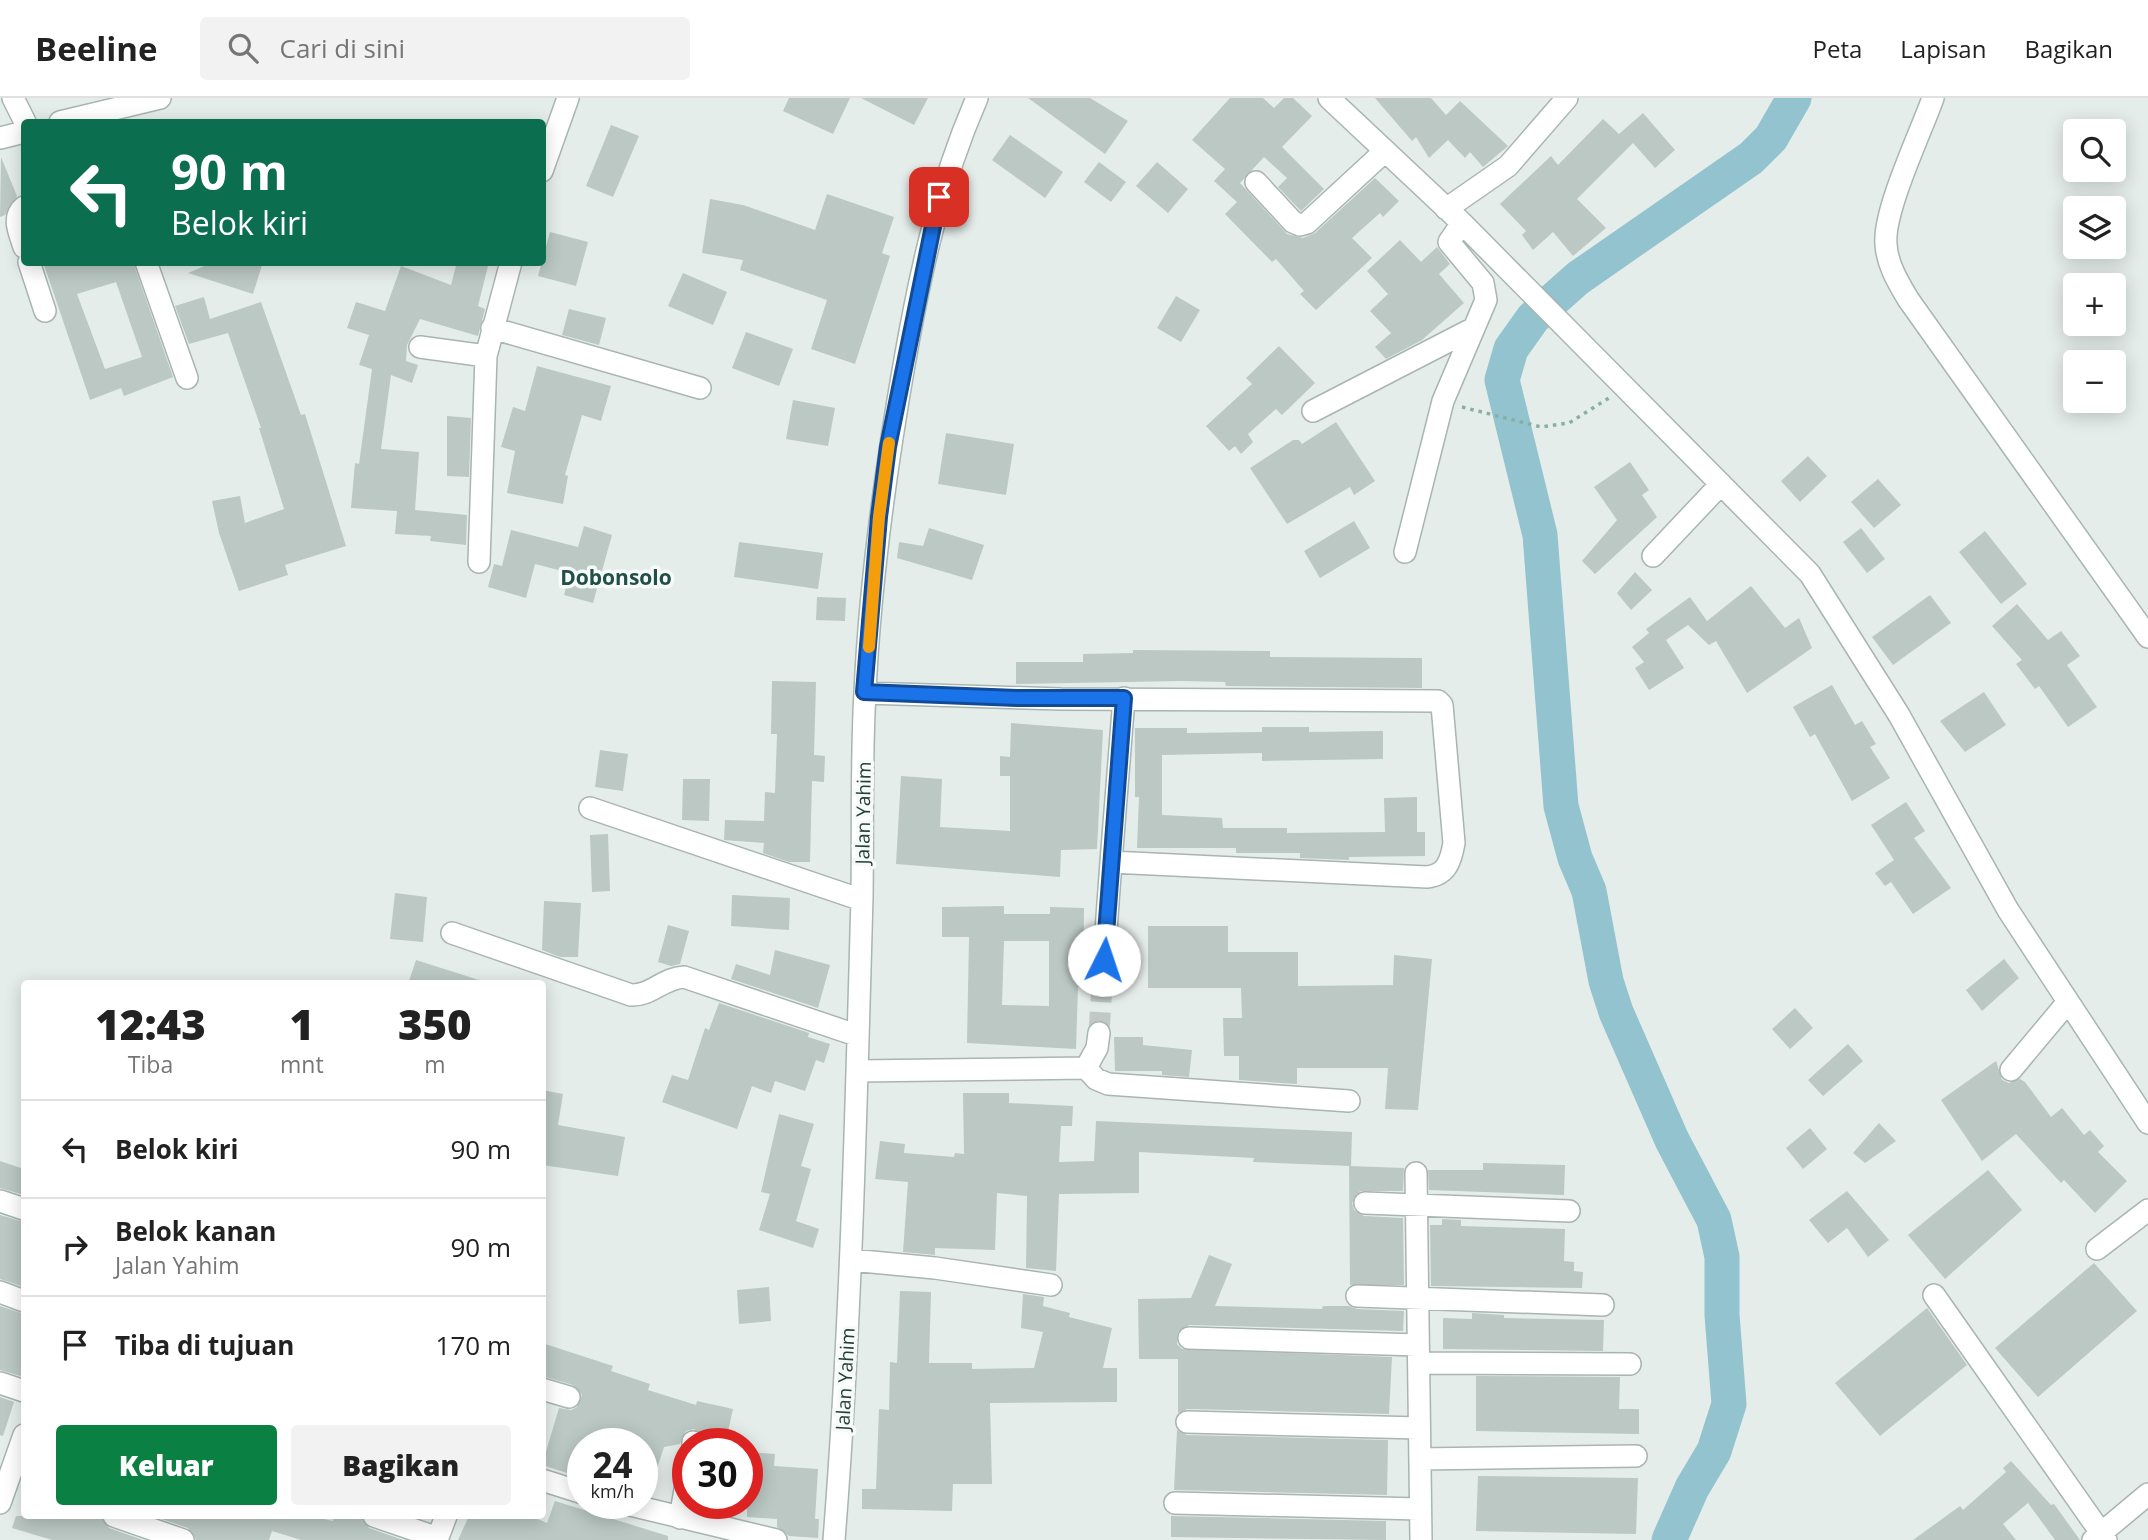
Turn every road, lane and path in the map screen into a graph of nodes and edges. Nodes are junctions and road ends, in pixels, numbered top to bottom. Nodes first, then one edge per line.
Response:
1 (13, 98) edge
2 (160, 98) edge
3 (568, 98) edge
4 (977, 98) edge
5 (1329, 98) edge
6 (1567, 98) edge
7 (1933, 98) edge
8 (24, 119) edge
9 (72, 119) edge
10 (21, 133) edge
11 (0, 138) edge
12 (1385, 151) junction
13 (546, 160) edge
14 (1256, 182) dead end
15 (21, 210) edge
16 (1454, 216) junction
17 (21, 237) edge
18 (30, 266) edge
19 (147, 266) edge
20 (511, 266) edge
21 (45, 311) dead end
22 (492, 328) junction
23 (1474, 328) junction
24 (420, 347) dead end
25 (486, 356) junction
26 (187, 378) dead end
27 (1625, 387) junction
28 (700, 388) dead end
29 (1464, 407) dead end
30 (1313, 411) dead end
31 (1721, 484) junction
32 (1405, 552) dead end
33 (1653, 556) dead end
34 (479, 562) dead end
35 (2148, 637) edge
36 (864, 692) junction
37 (1124, 698) junction
38 (590, 808) dead end
39 (1111, 862) junction
40 (862, 900) junction
41 (452, 933) dead end
42 (1102, 985) tunnel mouth
43 (2067, 1003) junction
44 (1099, 1033) tunnel mouth
45 (856, 1035) junction
46 (1086, 1068) junction
47 (2011, 1070) dead end
48 (857, 1071) junction
49 (1349, 1101) dead end
50 (2148, 1123) edge
51 (1416, 1173) dead end
52 (0, 1200) edge
53 (1366, 1203) dead end
54 (1415, 1207) junction
55 (21, 1208) edge
56 (1569, 1210) dead end
57 (2148, 1210) edge
58 (2097, 1249) dead end
59 (851, 1260) junction
60 (1051, 1285) dead end
61 (0, 1292) edge
62 (1934, 1295) dead end
63 (1357, 1296) dead end
64 (21, 1300) edge
65 (1416, 1300) junction
66 (1603, 1305) dead end
67 (1189, 1338) dead end
68 (1418, 1354) junction
69 (1630, 1364) dead end
70 (0, 1383) edge
71 (546, 1389) edge
72 (21, 1390) edge
73 (569, 1397) dead end
74 (1187, 1422) dead end
75 (1419, 1427) junction
76 (21, 1445) edge
77 (1636, 1456) dead end
78 (1420, 1459) junction
79 (11, 1479) edge
80 (546, 1481) edge
81 (567, 1488) edge
82 (2148, 1494) edge
83 (0, 1503) edge
84 (1175, 1503) dead end
85 (1419, 1509) junction
86 (123, 1519) edge
87 (382, 1519) edge
88 (445, 1519) edge
89 (684, 1519) edge
90 (2100, 1538) edge
91 (437, 1539) edge
92 (183, 1540) edge
93 (776, 1540) edge
94 (834, 1540) edge
95 (1421, 1540) edge

1 - 8 street
2 - 9 street
3 - 13 street
4 - 36 street, Jalan Yahim
5 - 12 street
6 - 16 street
7 - 35 street
10 - 11 street
12 - 14 street
12 - 16 street
15 - 17 street
16 - 23 street
16 - 27 street
18 - 21 street
19 - 26 street
20 - 22 street
22 - 25 street
22 - 28 street
23 - 30 street
23 - 32 street
24 - 25 street
25 - 34 street
27 - 29 path
27 - 31 street
31 - 33 street
31 - 43 street
36 - 37 street
36 - 40 street, Jalan Yahim
37 - 39 street
37 - 39 street
38 - 40 street
39 - 42 street
40 - 45 street, Jalan Yahim
41 - 45 street
43 - 47 street
43 - 50 street
44 - 46 street
45 - 48 street, Jalan Yahim
46 - 48 street
46 - 49 street
48 - 59 street, Jalan Yahim
51 - 54 street
52 - 55 street
53 - 54 street
54 - 56 street
54 - 65 street
57 - 58 street
59 - 60 street
59 - 94 street, Jalan Yahim
61 - 64 street
62 - 90 street
63 - 65 street
65 - 66 street
65 - 68 street
67 - 68 street
68 - 69 street
68 - 75 street
70 - 72 street
71 - 73 street
74 - 75 street
75 - 78 street
76 - 79 street
77 - 78 street
78 - 85 street
79 - 83 street
80 - 81 street
82 - 90 street
84 - 85 street
85 - 95 street
86 - 92 street
87 - 91 street
88 - 91 street
89 - 93 street

